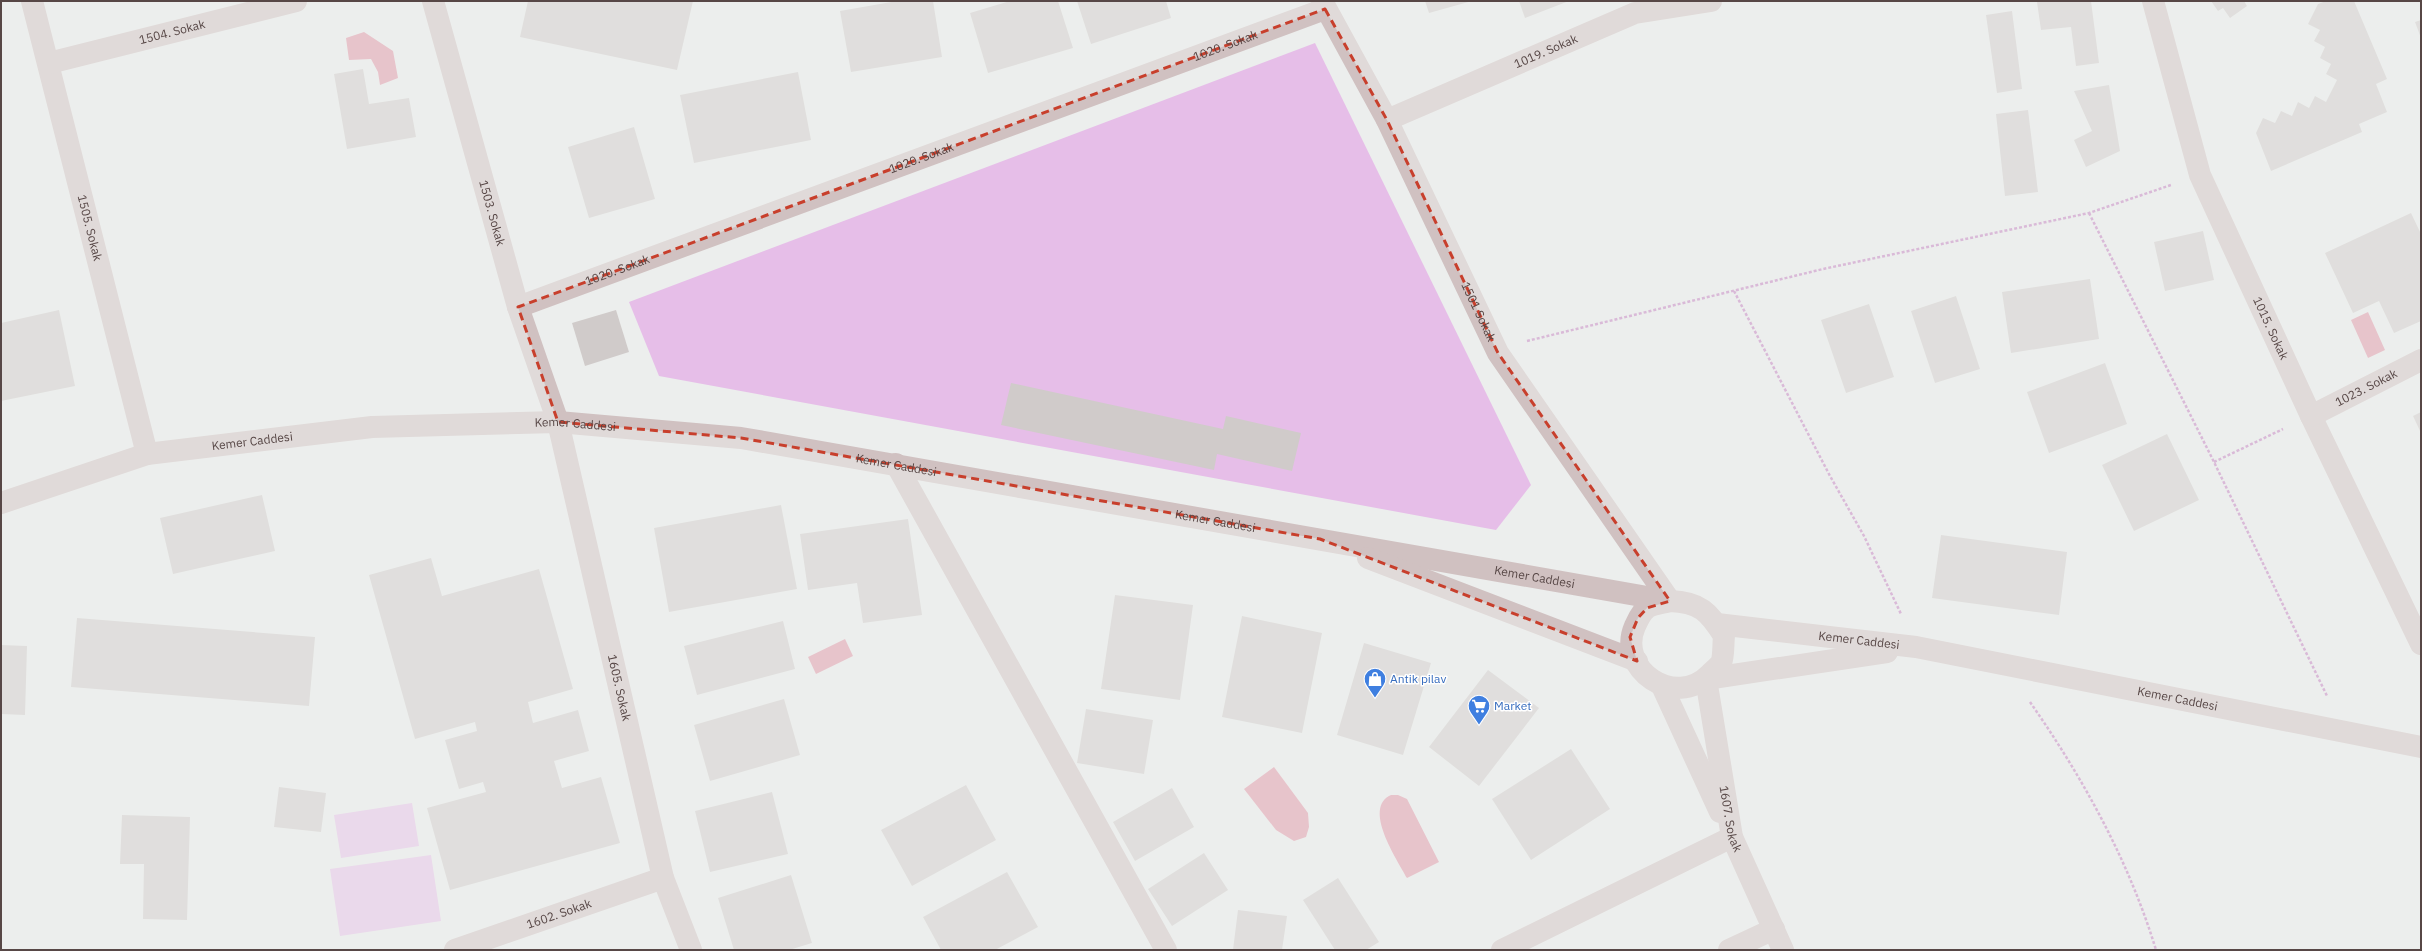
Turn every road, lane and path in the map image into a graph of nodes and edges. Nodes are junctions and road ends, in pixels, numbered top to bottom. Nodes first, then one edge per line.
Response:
1 (32, 1) edge
2 (296, 1) edge
3 (432, 1) edge
4 (1711, 1) edge
5 (2153, 1) edge
6 (1323, 5) edge
7 (1634, 7) edge
8 (49, 63) junction
9 (1387, 120) junction
10 (2200, 175) junction
11 (2089, 213) junction
12 (1734, 291) junction
13 (518, 308) junction
14 (1498, 353) junction
15 (2421, 360) edge
16 (2311, 416) junction
17 (558, 422) junction
18 (147, 454) junction
19 (2214, 462) junction
20 (896, 464) junction
21 (1, 503) edge
22 (1320, 539) junction
23 (1670, 601) junction
24 (1717, 624) junction
25 (2421, 644) edge
26 (1916, 647) junction
27 (1636, 661) junction
28 (2004, 665) junction
29 (1706, 679) junction
30 (1662, 686) junction
31 (2344, 731) junction
32 (2421, 748) edge
33 (1732, 837) junction
34 (663, 878) junction
35 (1774, 929) junction
36 (455, 950) edge
37 (691, 950) edge
38 (1166, 950) edge
39 (1502, 950) edge
40 (1730, 950) edge
41 (1783, 950) edge
42 (2156, 950) edge

1 - 8 street, 1505. Sokak
2 - 8 street, 1504. Sokak
3 - 13 street, 1503. Sokak
4 - 7 street, 1019. Sokak
5 - 10 street, 1015. Sokak
6 - 9 street, 1501 Sokak
6 - 13 street, 1020. Sokak
7 - 9 street, 1019. Sokak
8 - 18 street, 1505. Sokak
9 - 14 street, 1501 Sokak
10 - 11 path
10 - 16 street, 1015. Sokak
11 - 12 path
11 - 19 path
12 - 14 path
12 - 26 path
13 - 17 street, 1503. Sokak
14 - 23 street, 1501 Sokak
15 - 16 street, 1023. Sokak
16 - 19 path
16 - 25 street, 1015. Sokak
17 - 18 street, Kemer Caddesi
17 - 20 street, Kemer Caddesi
17 - 34 street, 1605. Sokak
18 - 21 street, Kemer Caddesi
19 - 31 path
20 - 22 street, Kemer Caddesi
20 - 38 street
22 - 23 street, Kemer Caddesi
22 - 27 street
23 - 24 street, Kemer Caddesi
23 - 27 street
24 - 26 street, Kemer Caddesi
24 - 29 street
26 - 28 street, Kemer Caddesi
26 - 29 street
27 - 30 street
28 - 31 street, Kemer Caddesi
28 - 42 path
29 - 30 street
29 - 33 street, 1607. Sokak
30 - 33 street
31 - 32 street, Kemer Caddesi
33 - 35 street, 1607. Sokak
33 - 39 street
34 - 36 street, 1602. Sokak
34 - 37 street, 1605. Sokak
35 - 40 street
35 - 41 street, 1607. Sokak

